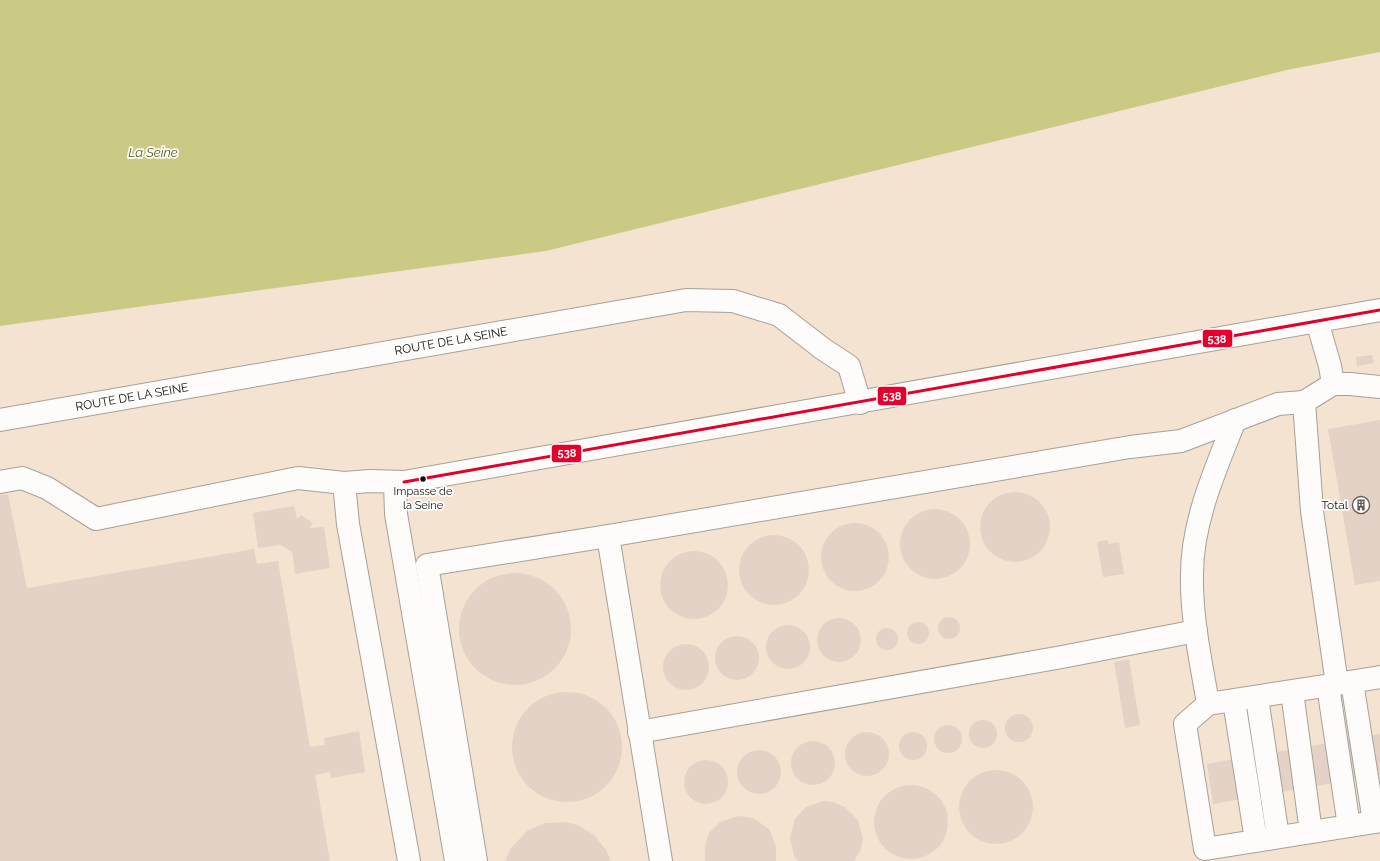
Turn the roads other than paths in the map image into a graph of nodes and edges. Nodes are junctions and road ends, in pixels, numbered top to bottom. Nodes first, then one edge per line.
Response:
1 (1380, 310) edge
2 (1316, 321) junction
3 (1333, 384) junction
4 (1380, 387) edge
5 (860, 402) junction
6 (1304, 402) junction
7 (0, 420) edge
8 (1235, 420) junction
9 (0, 482) edge
10 (399, 482) junction
11 (344, 483) junction
12 (608, 536) junction
13 (1196, 631) junction
14 (1380, 677) edge
15 (1339, 684) junction
16 (1292, 692) junction
17 (1257, 698) junction
18 (1234, 701) junction
19 (1208, 704) junction
20 (639, 732) junction
21 (1377, 821) edge
22 (1349, 826) junction
23 (1312, 832) junction
24 (1278, 837) junction
25 (1256, 840) junction
26 (409, 861) edge
27 (456, 861) edge
28 (476, 861) edge
29 (661, 861) edge

1 - 2 lane
2 - 3 lane
2 - 5 lane
3 - 4 lane
3 - 6 lane
5 - 7 lane, ROUTE DE LA SEINE
5 - 10 lane
6 - 8 lane
6 - 15 lane
8 - 12 lane
8 - 13 lane
9 - 11 lane
10 - 11 lane
10 - 27 lane
11 - 26 lane
12 - 20 lane
12 - 28 lane
13 - 19 lane
13 - 20 lane
14 - 15 lane
15 - 16 lane
15 - 21 lane
15 - 22 lane
16 - 17 lane
16 - 23 lane
17 - 18 lane
17 - 24 lane
18 - 19 lane
18 - 25 lane
19 - 25 lane
20 - 29 lane
21 - 22 lane
22 - 23 lane
23 - 24 lane
24 - 25 lane

